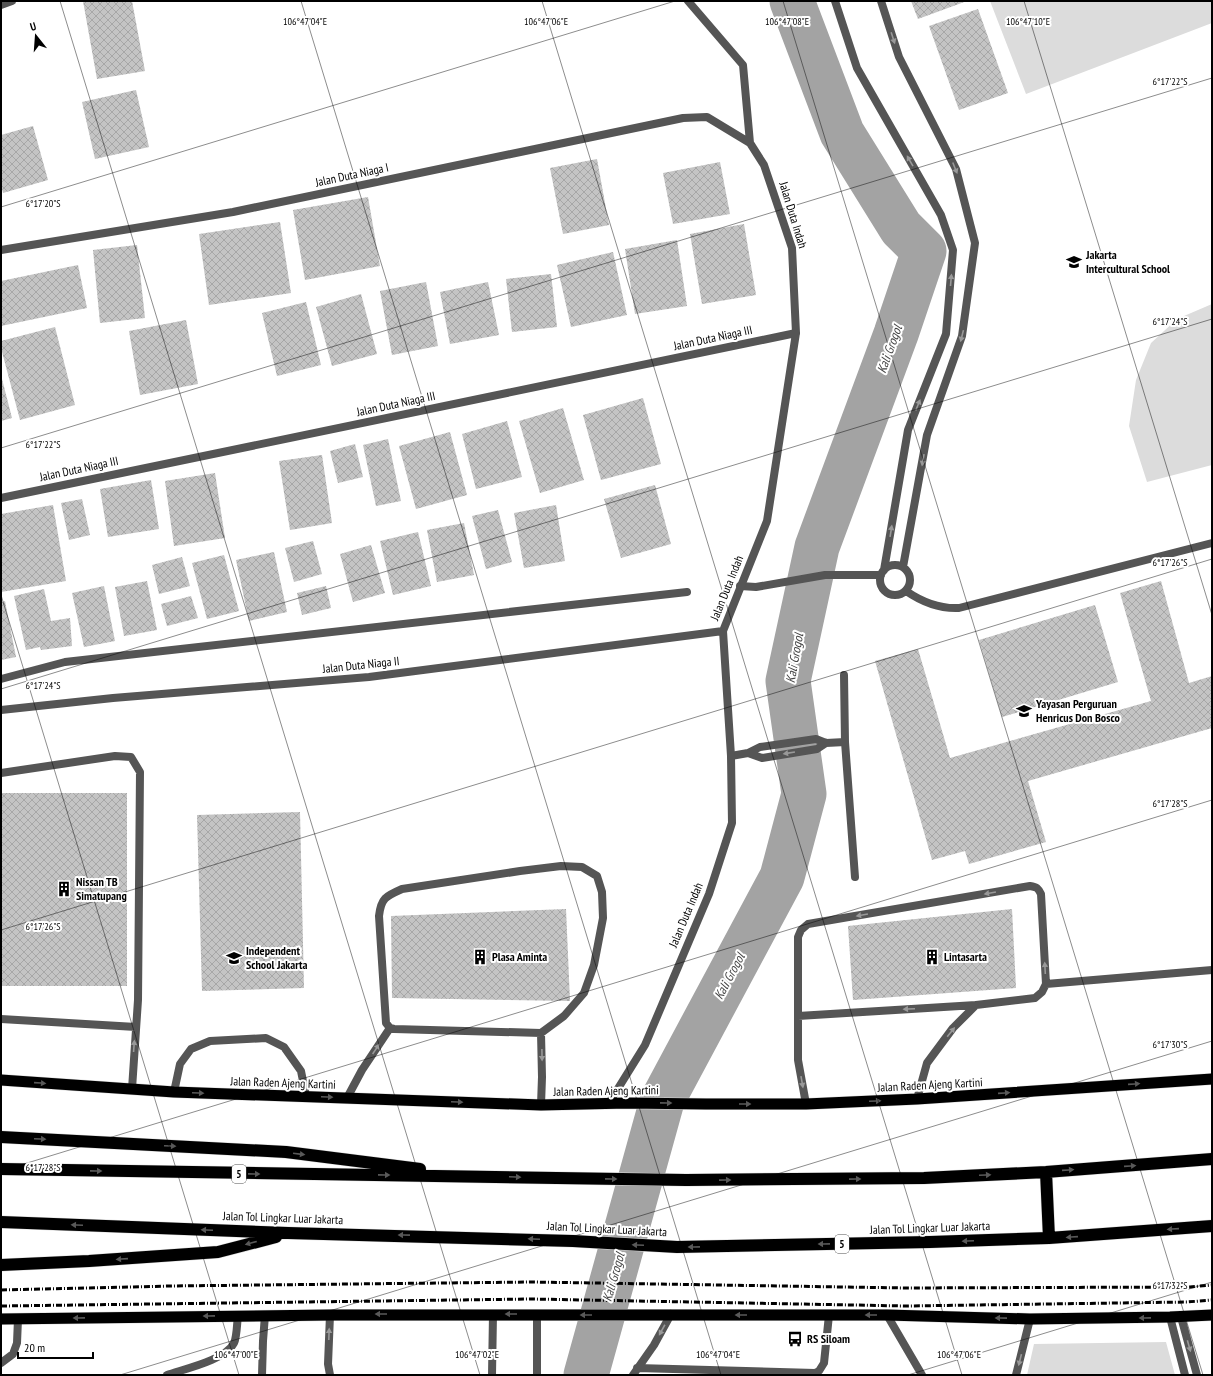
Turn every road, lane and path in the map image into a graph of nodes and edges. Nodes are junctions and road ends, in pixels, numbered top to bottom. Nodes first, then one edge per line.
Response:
1 (12, 1) edge
2 (688, 1) edge
3 (835, 1) edge
4 (881, 1) edge
5 (1, 5) edge
6 (707, 118) joint
7 (750, 143) junction
8 (1, 250) edge
9 (796, 334) junction
10 (1, 498) edge
11 (1212, 543) edge
12 (903, 567) junction
13 (883, 572) junction
14 (740, 586) junction
15 (906, 591) junction
16 (687, 592) dead end
17 (723, 631) junction
18 (844, 675) dead end
19 (1, 679) edge
20 (1, 710) edge
21 (845, 742) junction
22 (826, 743) junction
23 (748, 753) junction
24 (731, 756) junction
25 (1, 773) edge
26 (855, 877) dead end
27 (1212, 970) edge
28 (1046, 984) junction
29 (976, 1006) junction
30 (798, 1016) junction
31 (1, 1019) edge
32 (136, 1027) junction
33 (390, 1028) junction
34 (542, 1033) junction
35 (1212, 1079) edge
36 (1, 1080) edge
37 (132, 1089) junction
38 (174, 1092) junction
39 (306, 1096) junction
40 (347, 1098) junction
41 (918, 1099) junction
42 (609, 1103) junction
43 (806, 1104) junction
44 (541, 1105) junction
45 (1, 1137) edge
46 (1212, 1159) edge
47 (1, 1169) edge
48 (1046, 1172) junction
49 (476, 1176) junction
50 (1, 1222) edge
51 (1212, 1226) edge
52 (288, 1233) junction
53 (1049, 1238) junction
54 (1, 1265) edge
55 (330, 1314) junction
56 (493, 1314) junction
57 (537, 1314) junction
58 (671, 1314) junction
59 (238, 1315) junction
60 (265, 1315) junction
61 (829, 1315) junction
62 (887, 1315) junction
63 (1212, 1315) edge
64 (1175, 1317) junction
65 (1, 1319) edge
66 (18, 1319) junction
67 (1030, 1319) junction
68 (1, 1363) edge
69 (635, 1372) edge
70 (167, 1375) edge
71 (262, 1375) edge
72 (330, 1375) edge
73 (492, 1375) edge
74 (537, 1375) edge
75 (922, 1375) edge
76 (1016, 1375) edge
77 (1185, 1375) edge
78 (1197, 1375) edge

1 - 5 street
2 - 7 street
13 -> 3 street
4 -> 12 street
6 - 7 street, Jalan Duta Indah
6 - 8 street, Jalan Duta Niaga I
7 - 9 street, Jalan Duta Indah
9 - 10 street, Jalan Duta Niaga III
9 - 14 street, Jalan Duta Indah
11 - 15 street
12 - 13 street
12 - 15 street
13 - 14 street
13 - 15 street
14 - 17 street, Jalan Duta Indah
16 - 19 street
17 - 20 street, Jalan Duta Niaga II
17 - 24 street, Jalan Duta Indah
18 - 21 street
21 - 22 street
21 - 26 street
22 - 23 street
22 -> 23 street
23 - 24 street
24 - 42 street, Jalan Duta Indah
25 - 32 street
27 - 28 street
28 - 29 street
28 -> 30 street
29 -> 30 street
41 -> 29 street
30 -> 43 street
31 - 32 street
37 -> 32 street
33 - 34 street
33 - 34 street
40 -> 33 street
34 -> 44 street
41 -> 35 highway, Jalan Raden Ajeng Kartini
36 -> 37 highway, Jalan Raden Ajeng Kartini
37 - 38 highway, Jalan Raden Ajeng Kartini
38 -> 39 highway, Jalan Raden Ajeng Kartini
38 - 39 street
39 -> 40 highway, Jalan Raden Ajeng Kartini
40 -> 44 highway, Jalan Raden Ajeng Kartini
43 -> 41 highway, Jalan Raden Ajeng Kartini
42 -> 43 highway, Jalan Raden Ajeng Kartini
42 - 44 highway, Jalan Raden Ajeng Kartini
45 -> 49 highway
48 -> 46 highway, 5
47 -> 49 highway, 5
49 -> 48 highway, 5
48 - 53 highway
52 -> 50 highway, Jalan Tol Lingkar Luar Jakarta / 5
51 -> 53 highway, Jalan Tol Lingkar Luar Jakarta / 5
53 -> 52 highway, Jalan Tol Lingkar Luar Jakarta / 5
52 -> 54 highway
56 -> 55 highway
55 - 60 highway
72 -> 55 street
57 -> 56 highway
56 - 73 street
58 -> 57 highway
57 - 74 street
61 -> 58 highway
58 -> 69 street
59 - 60 highway
59 -> 66 highway
59 - 70 street
60 - 71 street
62 -> 61 highway
61 - 69 street
67 -> 62 highway
62 - 75 street
63 - 64 highway
64 -> 67 highway
64 - 77 street
64 -> 78 street
65 - 66 highway
66 - 68 street
67 -> 76 street

